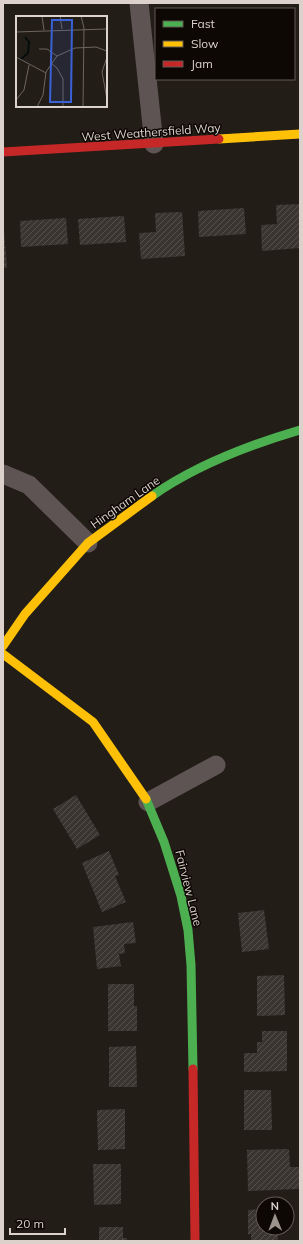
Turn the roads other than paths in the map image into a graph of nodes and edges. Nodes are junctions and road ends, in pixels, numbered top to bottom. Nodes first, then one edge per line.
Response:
1 (139, 3) edge
2 (300, 134) edge
3 (154, 144) junction
4 (3, 152) edge
5 (300, 430) edge
6 (3, 474) edge
7 (88, 543) junction
8 (3, 646) edge
9 (3, 654) edge
10 (216, 765) dead end
11 (148, 802) junction
12 (195, 1241) edge

1 - 3 street
2 - 3 street, West Weathersfield Way
3 - 4 street, West Weathersfield Way
5 - 7 street, Hingham Lane
6 - 7 street
7 - 8 street, Hingham Lane
9 - 11 street, Fairview Lane
10 - 11 street
11 - 12 street, Fairview Lane

